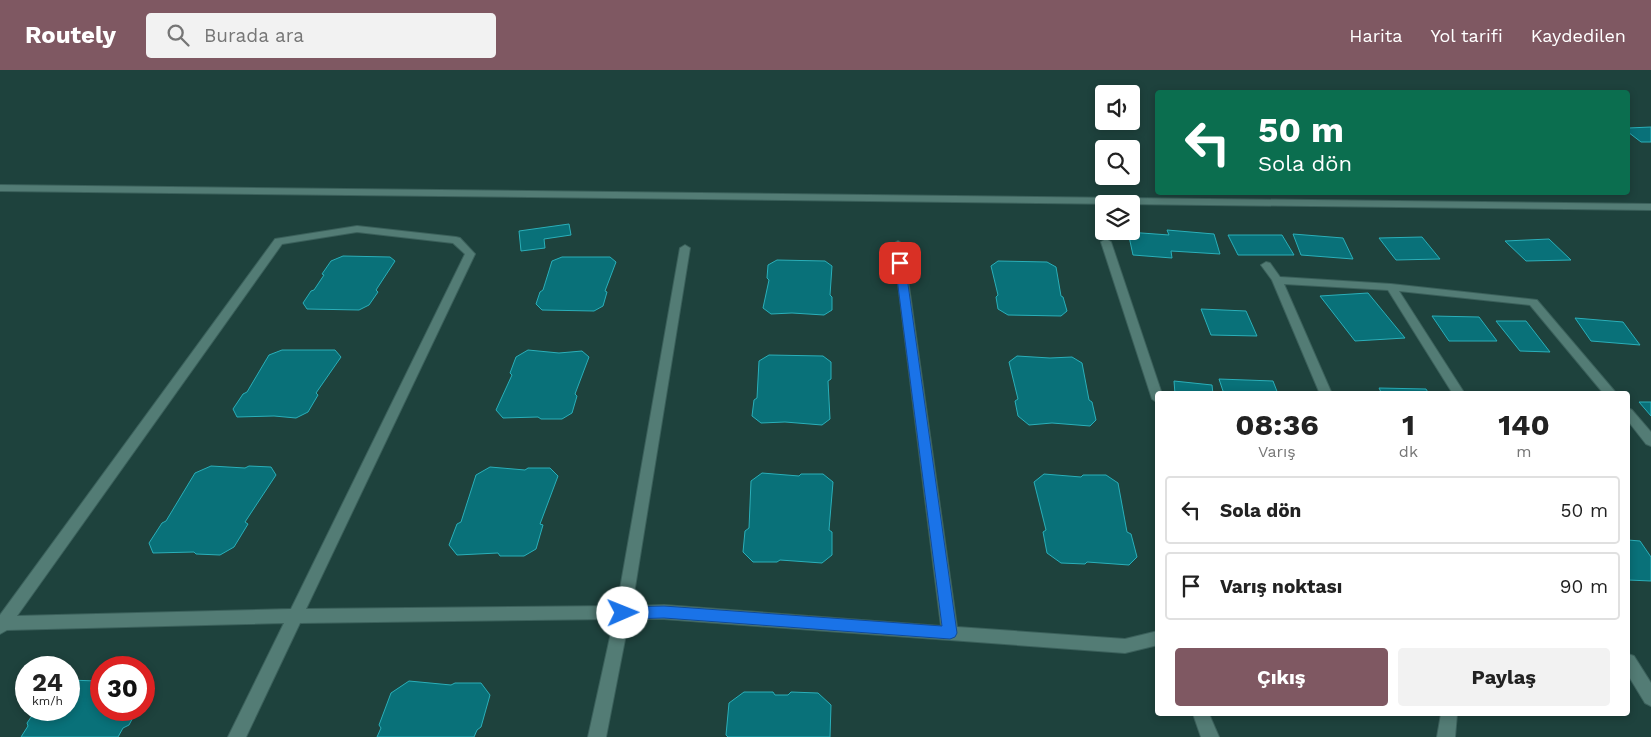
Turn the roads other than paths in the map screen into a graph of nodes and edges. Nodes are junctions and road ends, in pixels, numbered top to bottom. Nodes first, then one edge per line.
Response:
1 (0, 188) edge
2 (1651, 207) edge
3 (1106, 242) dead end
4 (898, 244) dead end
5 (685, 248) dead end
6 (1266, 265) dead end
7 (1277, 280) junction
8 (1392, 287) junction
9 (1155, 391) edge
10 (1325, 391) edge
11 (1457, 391) edge
12 (1608, 391) edge
13 (1630, 415) edge
14 (1651, 441) edge
15 (623, 613) junction
16 (296, 616) junction
17 (2, 625) edge
18 (950, 633) junction
19 (1155, 639) edge
20 (1630, 664) edge
21 (1651, 698) edge
22 (1202, 716) edge
23 (1449, 716) edge
24 (237, 737) edge
25 (597, 737) edge
26 (1210, 737) edge
27 (1446, 737) edge

1 - 2 street
3 - 9 street
4 - 18 street
5 - 15 street
6 - 7 street
7 - 8 street
7 - 10 street
8 - 11 street
8 - 12 street
13 - 14 street
15 - 16 street
15 - 18 street
15 - 25 street
16 - 17 street
16 - 17 street
16 - 24 street
18 - 19 street
20 - 21 street
22 - 26 street
23 - 27 street

